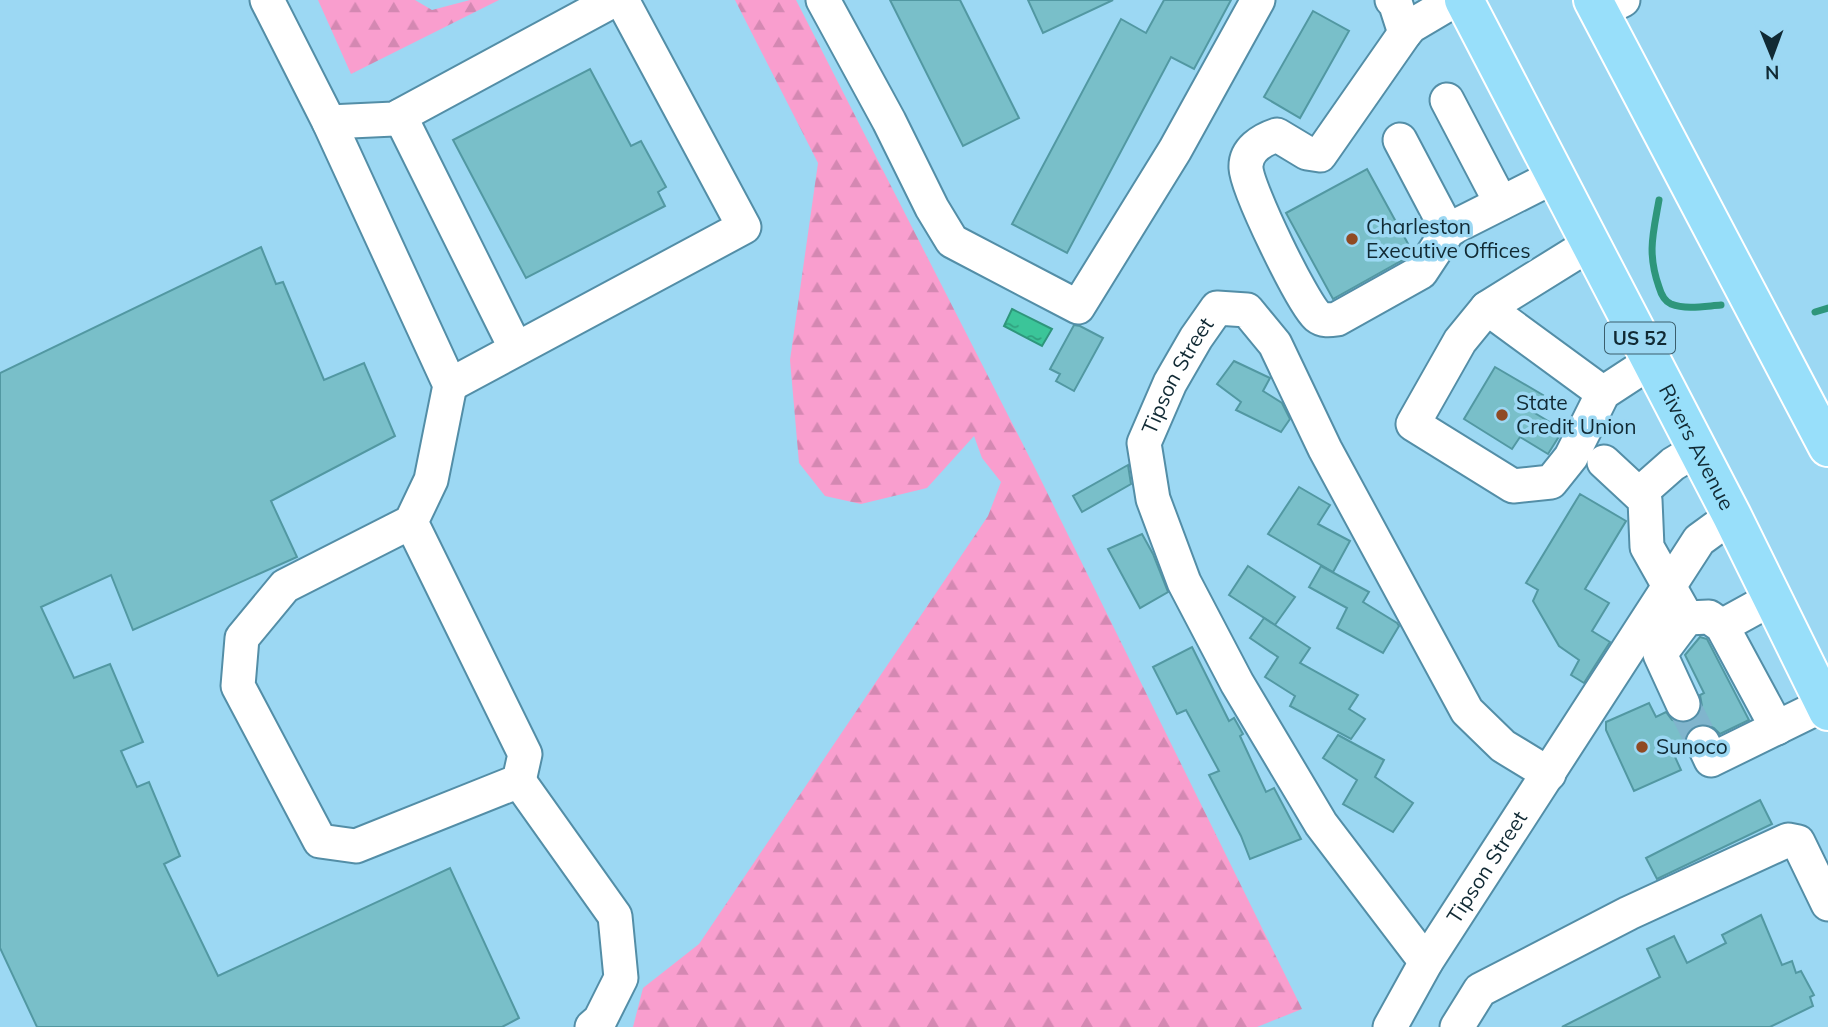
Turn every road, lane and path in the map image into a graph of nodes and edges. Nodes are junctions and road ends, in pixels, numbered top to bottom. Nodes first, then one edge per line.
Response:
1 (267, 0) edge
2 (614, 0) edge
3 (622, 0) edge
4 (823, 0) edge
5 (1258, 0) edge
6 (1392, 0) edge
7 (1455, 0) edge
8 (1464, 0) edge
9 (1605, 4) edge
10 (1405, 33) junction
11 (1447, 100) dead end
12 (400, 116) junction
13 (329, 122) junction
14 (1400, 140) dead end
15 (1555, 176) junction
16 (1501, 203) junction
17 (1448, 232) junction
18 (1590, 244) junction
19 (1488, 308) junction
20 (516, 349) junction
21 (1652, 361) junction
22 (450, 384) junction
23 (1603, 393) junction
24 (1828, 447) edge
25 (1698, 449) junction
26 (1604, 462) dead end
27 (1639, 494) junction
28 (1732, 516) junction
29 (411, 522) junction
30 (1670, 587) junction
31 (1773, 598) junction
32 (1687, 618) junction
33 (1722, 626) junction
34 (1683, 704) tunnel mouth
35 (1826, 708) edge
36 (1777, 727) junction
37 (1703, 743) tunnel mouth
38 (1549, 774) junction
39 (519, 781) junction
40 (1828, 904) edge
41 (1426, 962) junction
42 (592, 1027) edge
43 (1390, 1027) edge
44 (1457, 1027) edge

1 - 13 street
2 - 12 street
3 - 20 street
4 - 5 street
6 - 10 street
7 - 10 street
8 - 15 main road, Rivers Avenue / US 52
9 - 24 main road
10 - 17 street
11 - 16 street
12 - 13 street
12 - 20 street
13 - 22 street
14 - 17 street
15 - 16 street
15 - 18 main road, Rivers Avenue / US 52
16 - 17 street
18 - 19 street
18 - 21 main road, Rivers Avenue / US 52
19 - 23 street
19 - 23 street
20 - 22 street
21 - 23 street
21 - 25 main road, Rivers Avenue / US 52
22 - 29 street
25 - 27 street
25 - 28 main road, Rivers Avenue / US 52
26 - 27 street
27 - 30 street
28 - 30 street, Tipson Street
28 - 31 main road, Rivers Avenue / US 52
29 - 39 street
29 - 39 street
30 - 32 street
30 - 38 street, Tipson Street
31 - 33 street
31 - 35 main road, Rivers Avenue / US 52
32 - 33 street
32 - 34 street
33 - 36 street
35 - 36 street
36 - 37 street
38 - 41 street, Tipson Street
38 - 41 street, Tipson Street
39 - 42 street
40 - 44 street
41 - 43 street, Tipson Street

